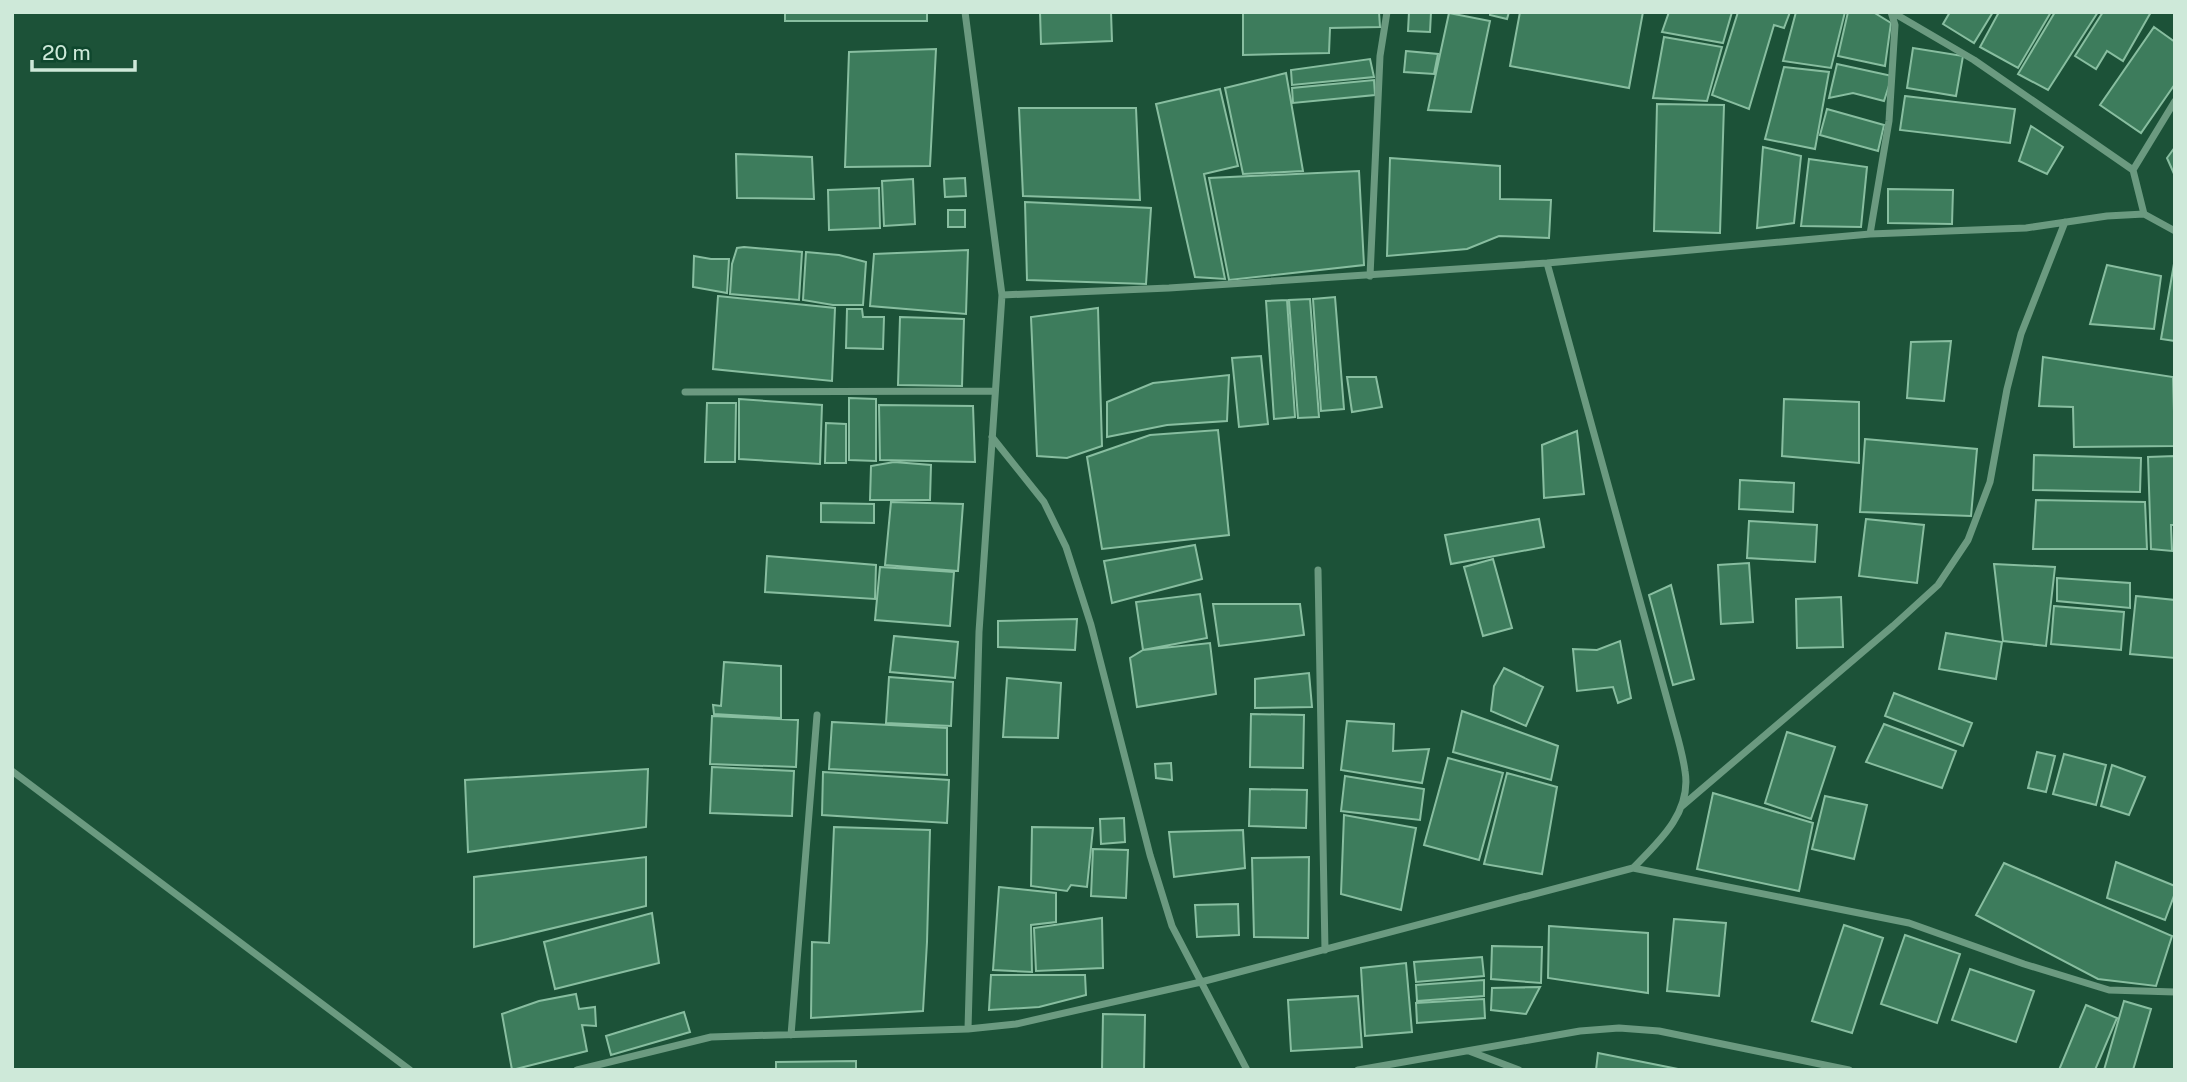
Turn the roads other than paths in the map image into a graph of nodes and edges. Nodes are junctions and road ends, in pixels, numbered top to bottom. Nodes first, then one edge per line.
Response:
1 (965, 12) edge
2 (1387, 12) edge
3 (1891, 12) edge
4 (2175, 101) edge
5 (2133, 170) junction
6 (2144, 214) junction
7 (2065, 222) junction
8 (2175, 232) edge
9 (1870, 234) junction
10 (1547, 263) junction
11 (1370, 276) junction
12 (1002, 295) junction
13 (995, 391) junction
14 (685, 392) dead end
15 (992, 437) junction
16 (1318, 570) dead end
17 (817, 715) dead end
18 (12, 771) edge
19 (1682, 806) junction
20 (1633, 867) junction
21 (1325, 950) junction
22 (1201, 982) junction
23 (2175, 992) edge
24 (968, 1030) junction
25 (791, 1035) junction
26 (1468, 1051) junction
27 (410, 1070) edge
28 (577, 1070) edge
29 (1247, 1070) edge
30 (1358, 1070) edge
31 (1519, 1070) edge
32 (1849, 1070) edge

1 - 12 street
2 - 11 street
3 - 5 street
3 - 9 street
4 - 5 street
5 - 6 street
6 - 7 street
6 - 8 street
7 - 9 street
7 - 19 street
9 - 10 street
10 - 11 street
10 - 19 street
11 - 12 street
12 - 13 street
13 - 14 street
13 - 15 street
15 - 22 street
15 - 24 street
16 - 21 street
17 - 25 street
18 - 27 street
19 - 20 street
20 - 21 street
20 - 23 street
21 - 22 street
22 - 24 street
22 - 29 street
24 - 25 street
25 - 28 street
26 - 30 street
26 - 31 street
26 - 32 street

